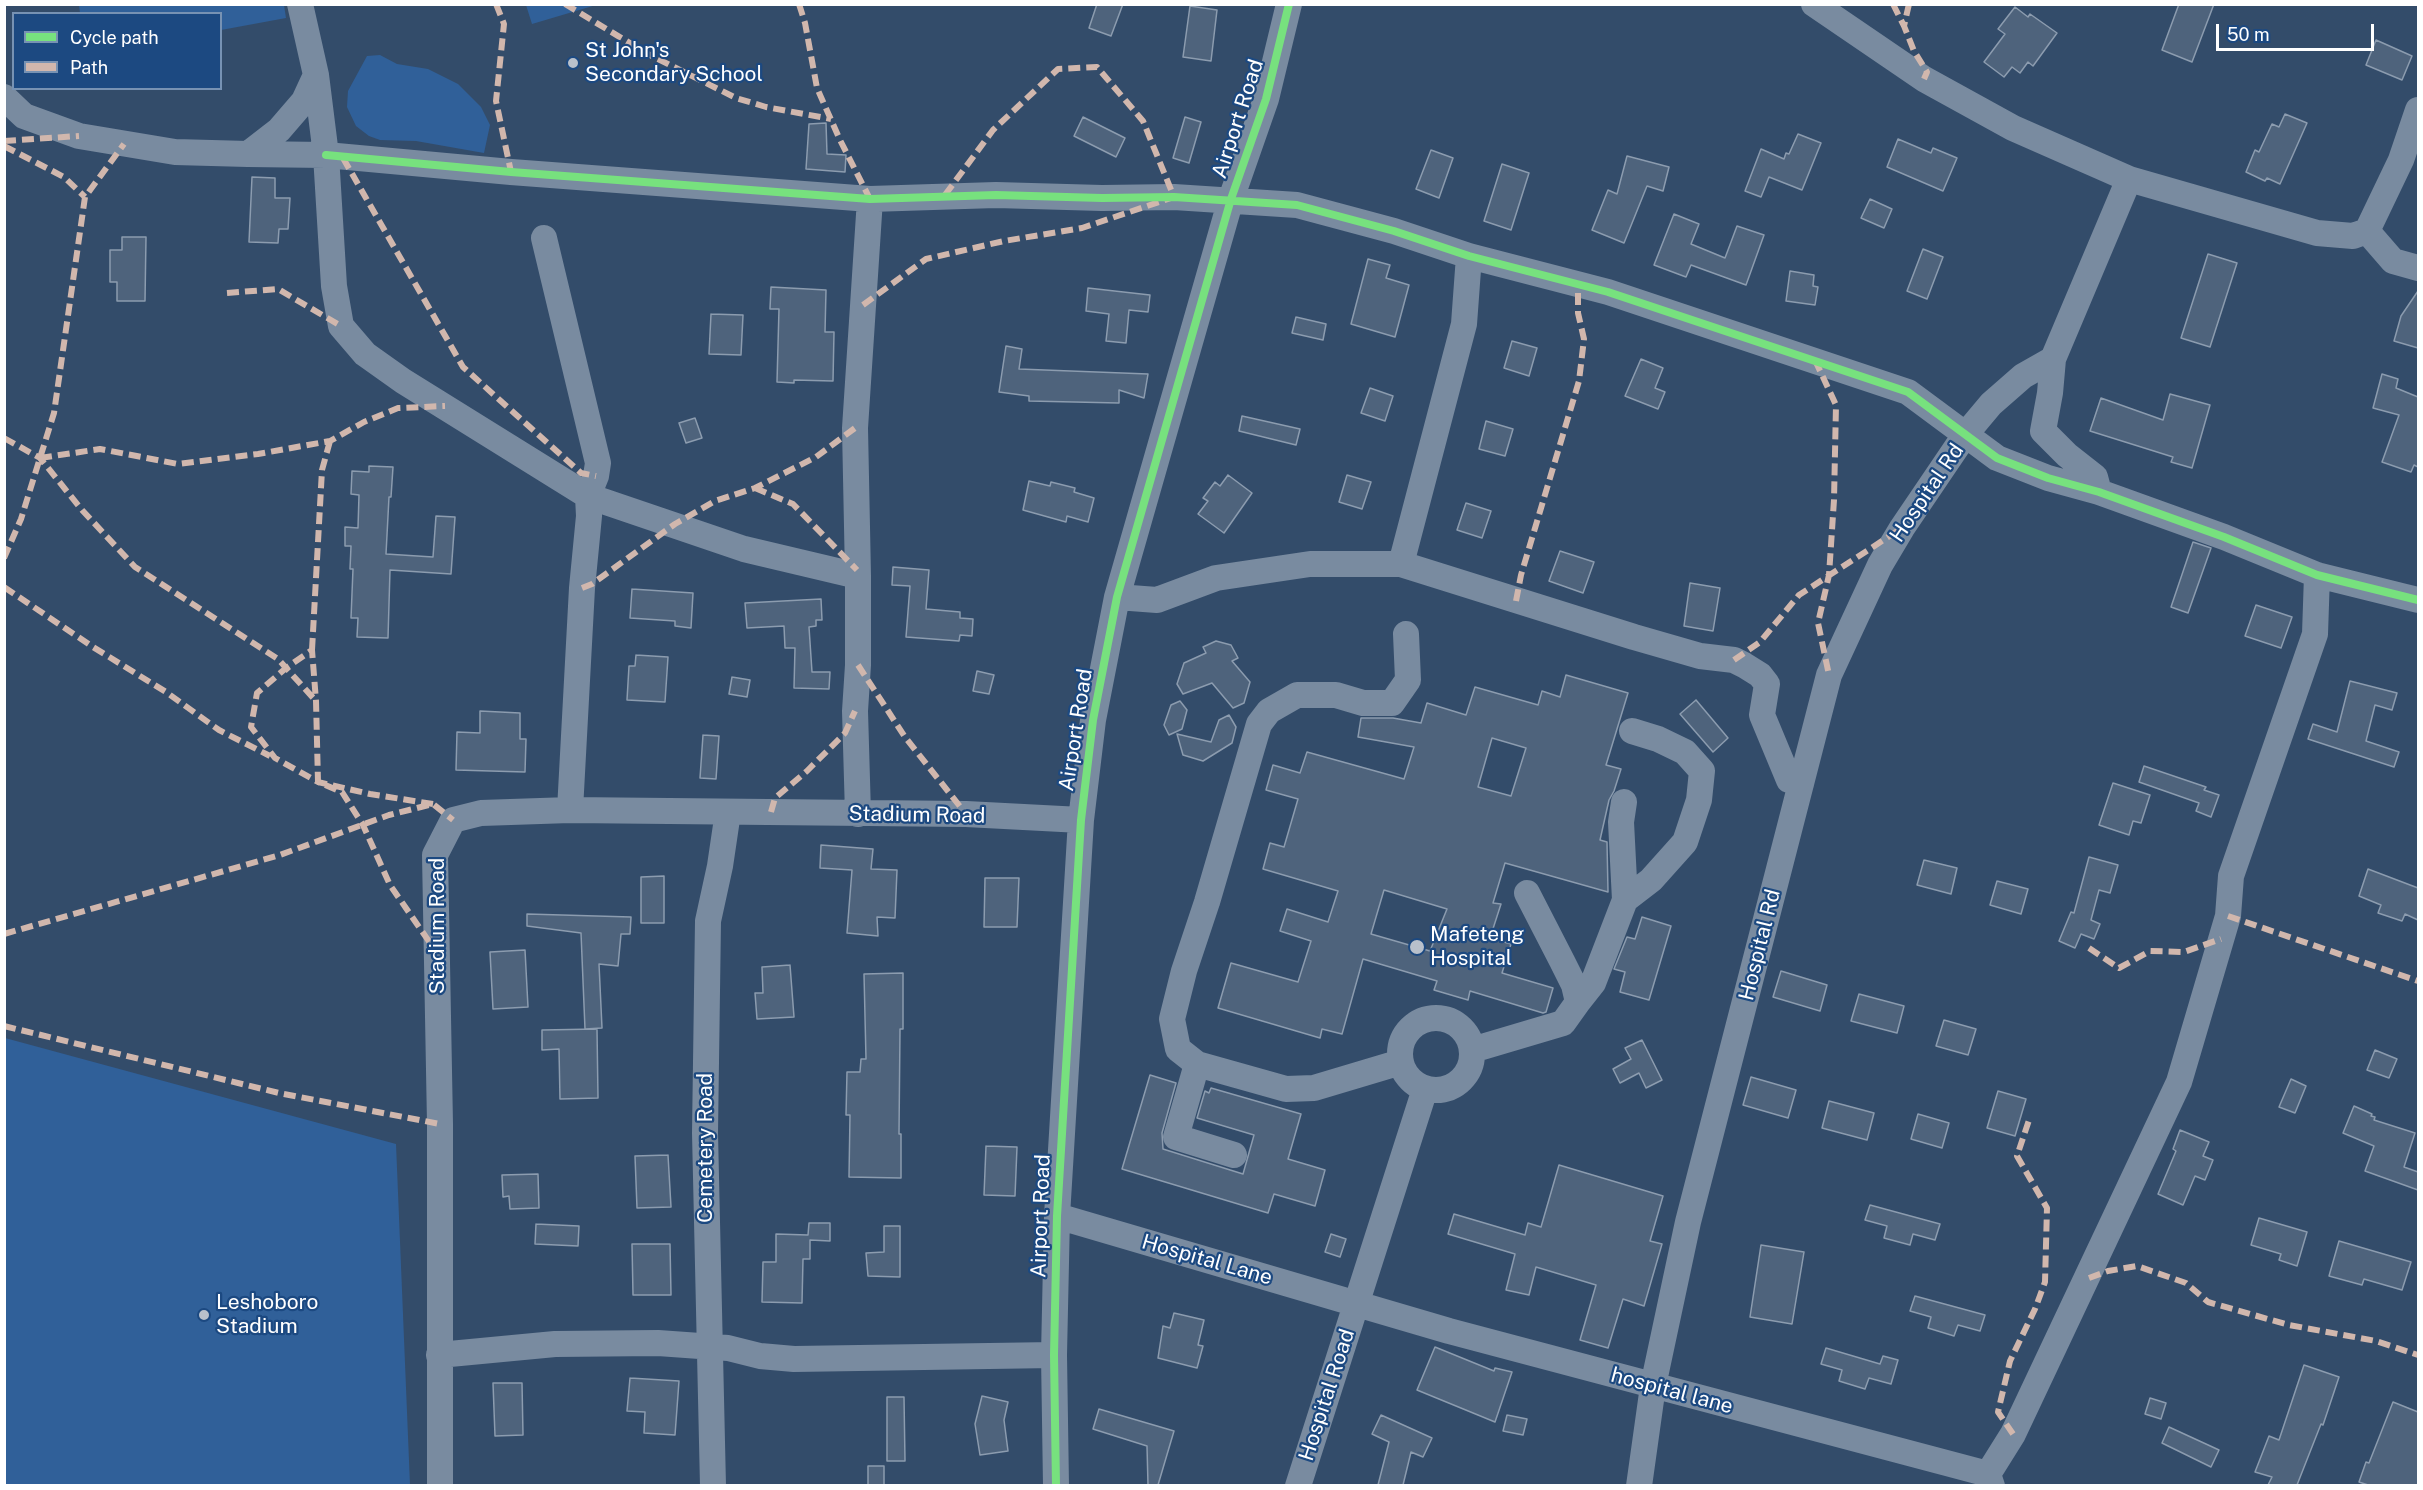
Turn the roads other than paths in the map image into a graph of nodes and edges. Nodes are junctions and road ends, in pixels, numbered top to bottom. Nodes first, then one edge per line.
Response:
1 (1289, 4) edge
2 (1814, 4) edge
3 (305, 8) edge
4 (316, 75) junction
5 (4, 97) edge
6 (2418, 110) edge
7 (248, 154) junction
8 (326, 155) junction
9 (2129, 179) junction
10 (870, 199) junction
11 (1231, 199) junction
12 (2367, 231) junction
13 (544, 238) dead end
14 (1469, 256) junction
15 (2418, 268) edge
16 (2053, 359) junction
17 (1965, 435) junction
18 (2099, 492) junction
19 (588, 495) junction
20 (1401, 564) junction
21 (2317, 575) junction
22 (858, 576) junction
23 (1117, 597) junction
24 (2418, 600) edge
25 (1406, 634) dead end
26 (1632, 731) dead end
27 (1802, 784) junction
28 (1624, 802) dead end
29 (570, 810) junction
30 (728, 812) junction
31 (858, 814) junction
32 (1081, 820) junction
33 (1527, 893) dead end
34 (1625, 900) junction
35 (1578, 1002) junction
36 (1472, 1050) junction
37 (1401, 1062) junction
38 (1197, 1064) junction
39 (1425, 1089) junction
40 (1234, 1155) dead end
41 (1058, 1216) junction
42 (1356, 1304) junction
43 (709, 1346) junction
44 (439, 1355) junction
45 (1054, 1355) junction
46 (1653, 1386) junction
47 (1990, 1480) edge
48 (440, 1485) edge
49 (713, 1485) edge
50 (1056, 1485) edge
51 (1298, 1485) edge
52 (1639, 1485) edge

1 - 11 street, Airport Road
2 - 9 street
3 - 4 street
4 - 7 street
4 - 8 street
5 - 7 street
6 - 12 street
7 - 8 street
8 - 10 street
8 - 19 street
9 - 12 street
9 - 16 street
10 - 11 street
10 - 22 street
11 - 14 street
11 - 23 street, Airport Road
12 - 15 street
13 - 19 street
14 - 17 street
14 - 20 street
16 - 17 street, Hospital Rd
16 - 18 street
17 - 18 street
17 - 27 street, Hospital Rd
18 - 21 street
19 - 22 street
19 - 29 street
20 - 23 street
20 - 27 street
21 - 24 street
21 - 47 street
22 - 31 street
23 - 32 street, Airport Road
25 - 38 street
26 - 34 street
27 - 46 street, Hospital Rd
28 - 34 street
29 - 30 street, Stadium Road
29 - 44 street, Stadium Road
30 - 31 street, Stadium Road
30 - 43 street, Cemetery Road
31 - 32 street, Stadium Road
32 - 41 street, Airport Road
33 - 35 street
34 - 35 street
35 - 36 street
36 - 37 street
36 - 39 street
37 - 38 street
37 - 39 street
38 - 40 street
39 - 42 street, Hospital Road
41 - 42 street, Hospital Lane
41 - 45 street, Airport Road
42 - 46 street, hospital lane
42 - 51 street, Hospital Road
43 - 44 street
43 - 45 street
43 - 49 street, Cemetery Road
44 - 48 street, Stadium Road
45 - 50 street, Airport Road
46 - 47 street, hospital lane
46 - 52 street, Hospital Rd

